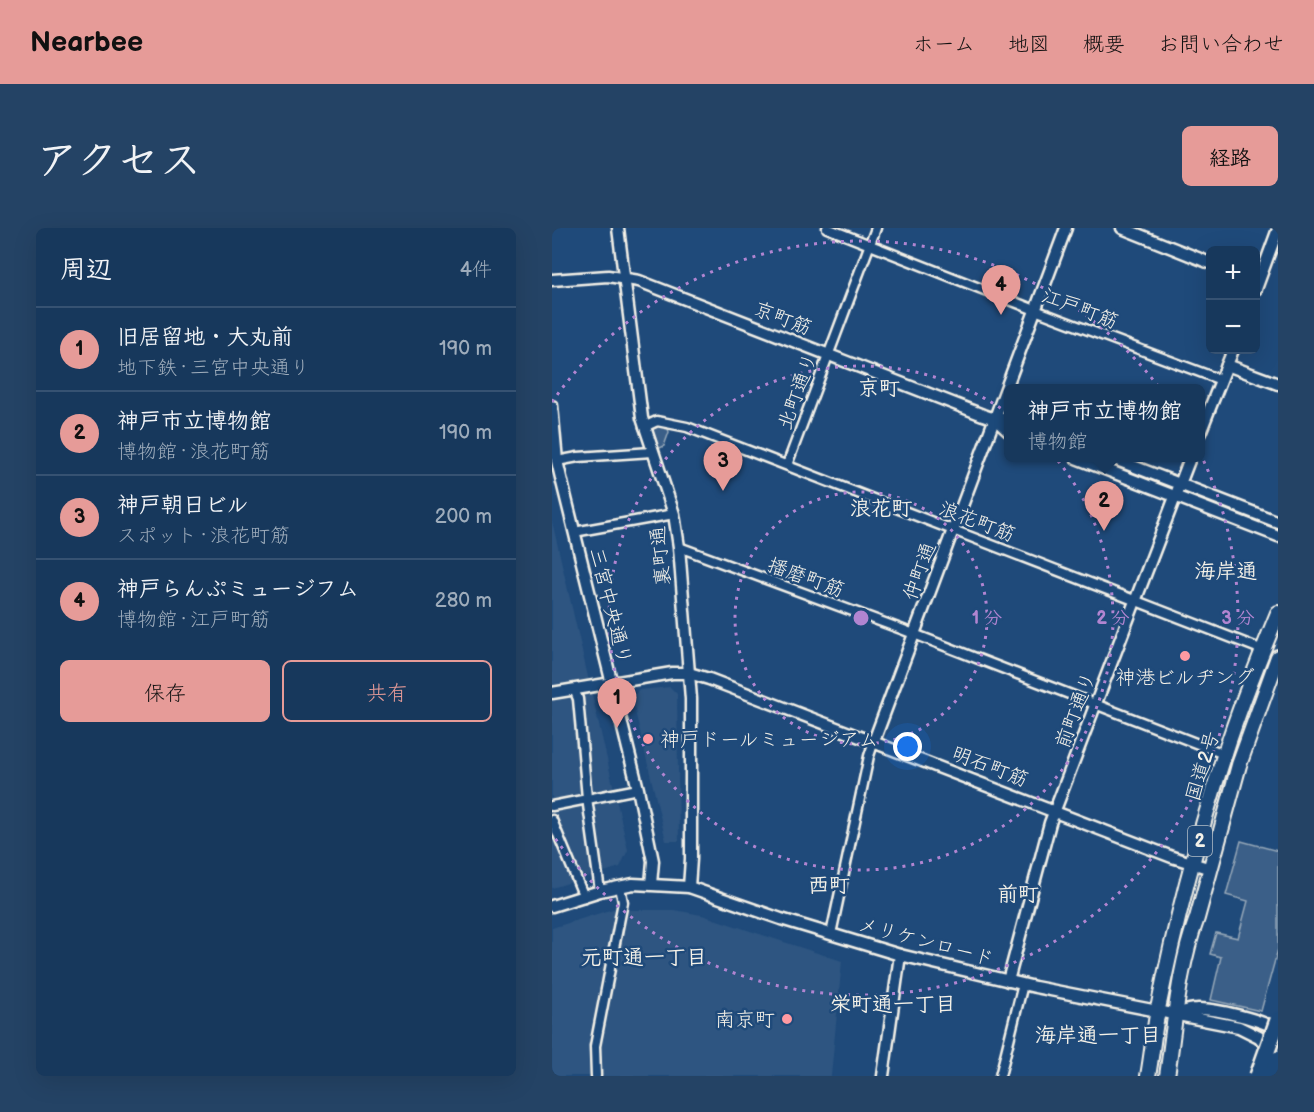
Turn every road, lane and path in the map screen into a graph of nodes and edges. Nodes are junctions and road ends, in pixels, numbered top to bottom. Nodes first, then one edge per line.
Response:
1 (618, 228) edge
2 (827, 228) edge
3 (876, 228) edge
4 (1066, 228) edge
5 (1122, 228) edge
6 (1278, 229) edge
7 (870, 244) junction
8 (1206, 261) edge
9 (1260, 274) edge
10 (624, 279) junction
11 (552, 280) edge
12 (1035, 310) junction
13 (1231, 354) edge
14 (828, 355) junction
15 (1227, 365) junction
16 (1221, 380) junction
17 (1008, 384) edge
18 (1278, 384) edge
19 (1004, 394) edge
20 (552, 406) edge
21 (1004, 418) edge
22 (995, 419) junction
23 (1205, 420) edge
24 (644, 427) junction
25 (1004, 427) edge
26 (652, 452) junction
27 (557, 461) junction
28 (1086, 462) edge
29 (1122, 462) edge
30 (1189, 462) edge
31 (787, 465) junction
32 (1180, 484) junction
33 (1175, 497) junction
34 (674, 514) junction
35 (1278, 522) edge
36 (954, 530) junction
37 (574, 532) junction
38 (1278, 536) edge
39 (679, 547) junction
40 (1136, 600) junction
41 (1278, 613) edge
42 (915, 635) junction
43 (1263, 650) junction
44 (1278, 657) edge
45 (688, 674) junction
46 (612, 684) junction
47 (574, 689) junction
48 (552, 693) edge
49 (1096, 705) junction
50 (874, 741) junction
51 (1224, 754) junction
52 (638, 789) junction
53 (587, 798) junction
54 (552, 806) edge
55 (1055, 811) junction
56 (552, 820) edge
57 (1193, 864) junction
58 (1211, 869) junction
59 (651, 884) junction
60 (620, 887) junction
61 (689, 887) junction
62 (600, 891) junction
63 (584, 897) junction
64 (552, 906) edge
65 (831, 934) junction
66 (900, 955) junction
67 (1008, 981) junction
68 (1023, 984) junction
69 (1158, 1011) junction
70 (1176, 1013) junction
71 (1278, 1020) edge
72 (1278, 1031) edge
73 (1278, 1059) edge
74 (596, 1076) edge
75 (883, 1076) edge
76 (1000, 1076) edge
77 (1148, 1076) edge
78 (1167, 1076) edge
79 (1258, 1076) edge
80 (1272, 1076) edge
81 (1277, 1076) edge

1 - 10 street, 裏町通
2 - 7 street, 江戸町筋
3 - 7 street, 北町通り
4 - 12 street, 仲町通
5 - 8 street
6 - 9 street
7 - 12 street, 江戸町筋
7 - 14 street, 北町通り
10 - 11 street, 京町筋
10 - 14 street, 京町筋
10 - 24 street, 裏町通
12 - 16 street, 江戸町筋
12 - 17 street, 仲町通
13 - 15 street
14 - 22 street, 京町筋
14 - 31 street, 北町通り
15 - 16 street
15 - 18 street
16 - 23 street
19 - 22 street, 仲町通
20 - 27 street, 三宮中央通り
21 - 22 street, 京町筋
22 - 25 street, 京町筋
22 - 36 street, 仲町通
24 - 26 street, 裏町通
24 - 31 street, 浪花町筋
26 - 27 street
26 - 34 street, 裏町通
27 - 37 street, 三宮中央通り
28 - 33 street
29 - 32 street
30 - 32 street, 前町通り
31 - 36 street, 浪花町筋
32 - 33 street, 前町通り
32 - 35 street
33 - 38 street
33 - 40 street, 前町通り
34 - 37 street
34 - 39 street, 裏町通
36 - 40 street, 浪花町筋
36 - 42 street, 仲町通
37 - 46 street, 三宮中央通り
39 - 42 street, 播磨町筋
39 - 45 street, 裏町通
40 - 43 street, 浪花町筋
40 - 49 street, 前町通り
41 - 43 highway, 国道2号 / 2
42 - 49 street, 播磨町筋
42 - 50 street, 仲町通
43 - 51 highway, 国道2号 / 2
44 - 58 highway, 国道2号 / 2
45 - 46 street, 明石町筋
45 - 50 street, 明石町筋
45 - 61 street, 裏町通
46 - 47 street, 明石町筋
46 - 52 street, 三宮中央通り
47 - 48 street, 明石町筋
47 - 53 street
49 - 51 street, 播磨町筋
49 - 55 street, 前町通り
50 - 55 street, 明石町筋
50 - 65 street, 仲町通
51 - 57 highway, 国道2号 / 2
52 - 53 street
52 - 59 street, 三宮中央通り
53 - 54 street
53 - 62 street
55 - 57 street, 明石町筋
55 - 67 street, 前町通り
56 - 63 street
57 - 58 street, 明石町筋
57 - 69 highway, 国道2号 / 2
58 - 70 highway, 国道2号 / 2
59 - 60 street, メリケンロード
59 - 61 street, メリケンロード
60 - 62 street, メリケンロード
60 - 74 street
61 - 65 street, メリケンロード
62 - 63 street, メリケンロード
63 - 64 street, メリケンロード
65 - 66 street, メリケンロード
66 - 67 street, メリケンロード
66 - 75 street
67 - 68 street, メリケンロード
68 - 69 street, メリケンロード
68 - 76 street
69 - 70 street, メリケンロード
69 - 77 highway, 国道2号 / 2
70 - 72 street
70 - 78 highway, 国道2号 / 2
70 - 81 street
71 - 79 highway, bridge
73 - 80 highway, bridge

